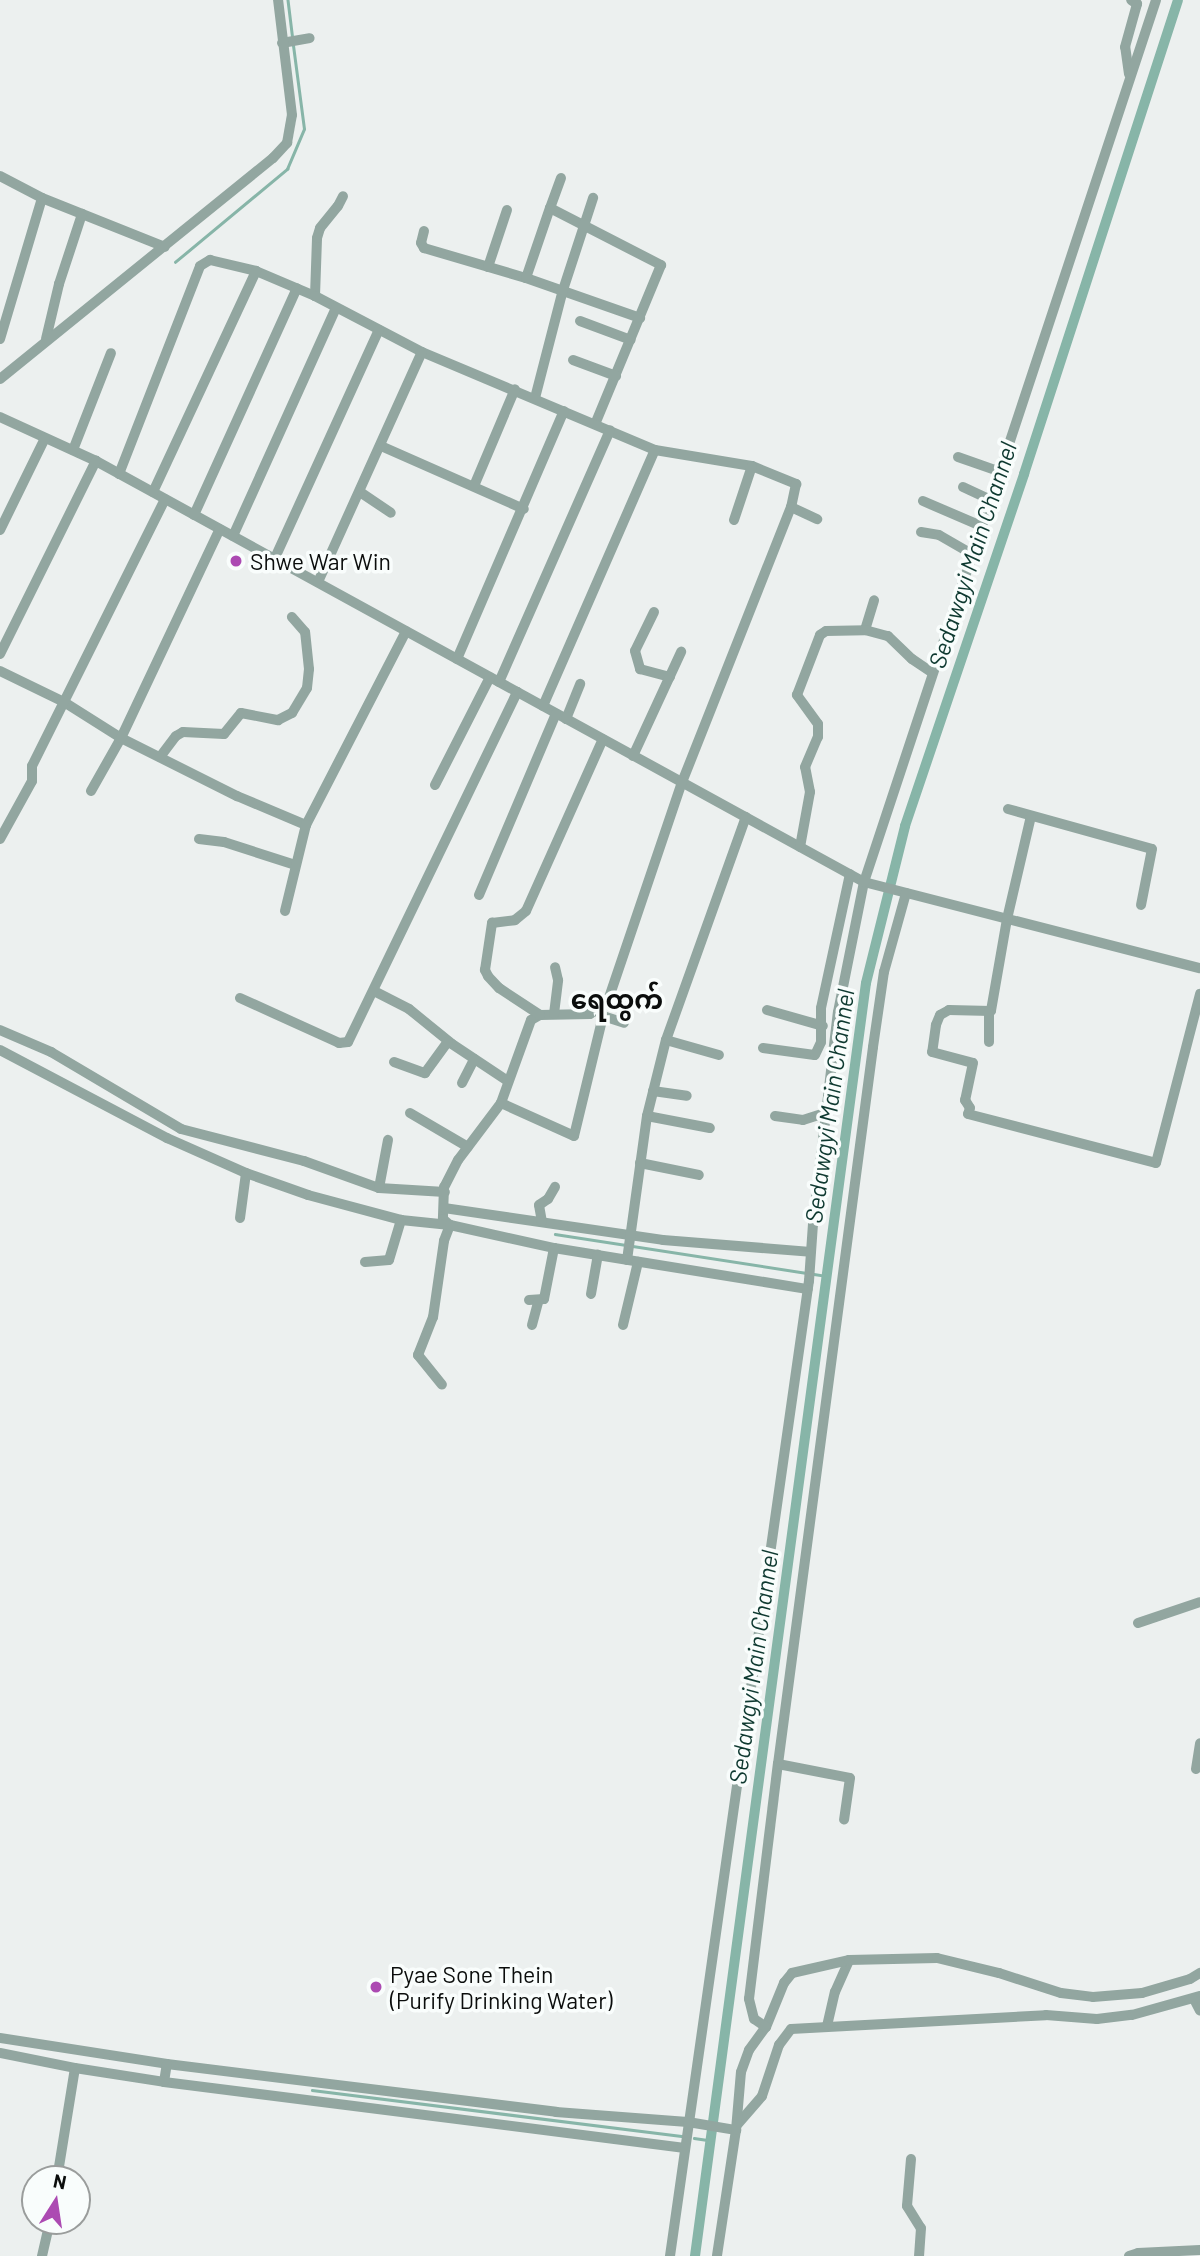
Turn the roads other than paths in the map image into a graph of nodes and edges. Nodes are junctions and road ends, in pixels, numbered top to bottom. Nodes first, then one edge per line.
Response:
1 (278, 0) edge
2 (1131, 0) edge
3 (1156, 0) edge
4 (310, 38) dead end
5 (289, 41) junction
6 (1130, 78) junction
7 (561, 178) dead end
8 (1, 180) edge
9 (342, 195) dead end
10 (42, 198) junction
11 (593, 198) dead end
12 (550, 208) junction
13 (507, 210) dead end
14 (82, 214) junction
15 (585, 224) junction
16 (424, 231) dead end
17 (165, 247) junction
18 (488, 267) junction
19 (256, 271) junction
20 (526, 278) junction
21 (297, 288) junction
22 (563, 290) junction
23 (315, 296) junction
24 (336, 308) junction
25 (639, 318) junction
26 (580, 321) dead end
27 (379, 330) junction
28 (0, 339) edge
29 (47, 340) junction
30 (631, 341) junction
31 (422, 352) junction
32 (111, 353) dead end
33 (573, 360) dead end
34 (616, 376) junction
35 (0, 379) edge
36 (515, 389) junction
37 (535, 398) junction
38 (564, 411) junction
39 (0, 417) edge
40 (595, 424) junction
41 (610, 430) junction
42 (45, 438) junction
43 (381, 446) junction
44 (72, 450) junction
45 (655, 450) junction
46 (958, 457) dead end
47 (96, 461) junction
48 (752, 466) junction
49 (998, 471) junction
50 (119, 474) junction
51 (474, 486) junction
52 (963, 487) dead end
53 (153, 492) junction
54 (360, 492) junction
55 (165, 499) junction
56 (989, 499) junction
57 (923, 501) dead end
58 (791, 508) junction
59 (524, 509) junction
60 (391, 513) dead end
61 (194, 515) junction
62 (817, 519) dead end
63 (734, 520) dead end
64 (981, 526) junction
65 (220, 529) junction
66 (0, 530) edge
67 (921, 532) dead end
68 (233, 536) junction
69 (972, 554) junction
70 (274, 560) junction
71 (318, 582) junction
72 (874, 600) dead end
73 (654, 612) dead end
74 (292, 617) dead end
75 (865, 630) junction
76 (406, 631) junction
77 (681, 653) dead end
78 (0, 654) edge
79 (457, 659) junction
80 (0, 671) edge
81 (931, 672) junction
82 (670, 677) junction
83 (495, 680) junction
84 (580, 684) dead end
85 (517, 692) junction
86 (64, 702) junction
87 (543, 706) junction
88 (561, 716) junction
89 (121, 738) junction
90 (603, 739) junction
91 (634, 756) junction
92 (160, 757) junction
93 (682, 782) junction
94 (435, 785) dead end
95 (91, 791) dead end
96 (1008, 809) dead end
97 (1031, 816) junction
98 (746, 817) junction
99 (306, 825) junction
100 (0, 839) edge
101 (199, 839) dead end
102 (800, 846) junction
103 (295, 865) junction
104 (850, 874) junction
105 (869, 883) junction
106 (904, 893) junction
107 (479, 895) dead end
108 (1141, 905) dead end
109 (285, 911) dead end
110 (1007, 919) junction
111 (555, 967) dead end
112 (1200, 968) edge
113 (374, 991) junction
114 (1200, 994) edge
115 (529, 995) dead end
116 (240, 998) dead end
117 (821, 1008) junction
118 (767, 1010) dead end
119 (538, 1012) junction
120 (838, 1012) junction
121 (989, 1012) junction
122 (602, 1013) junction
123 (554, 1014) junction
124 (624, 1023) dead end
125 (823, 1026) junction
126 (0, 1030) edge
127 (666, 1040) junction
128 (448, 1041) junction
129 (989, 1042) dead end
130 (763, 1048) dead end
131 (0, 1050) edge
132 (719, 1055) dead end
133 (474, 1059) junction
134 (394, 1062) dead end
135 (83, 1072) junction
136 (508, 1081) junction
137 (462, 1083) dead end
138 (71, 1087) junction
139 (653, 1091) junction
140 (688, 1096) dead end
141 (500, 1103) junction
142 (410, 1113) dead end
143 (825, 1113) junction
144 (647, 1116) junction
145 (775, 1116) dead end
146 (710, 1128) dead end
147 (388, 1140) dead end
148 (468, 1147) junction
149 (640, 1163) junction
150 (246, 1172) junction
151 (699, 1175) dead end
152 (555, 1187) dead end
153 (379, 1188) junction
154 (445, 1192) junction
155 (445, 1216) junction
156 (240, 1218) dead end
157 (401, 1220) junction
158 (542, 1222) junction
159 (630, 1238) junction
160 (554, 1248) junction
161 (811, 1252) junction
162 (598, 1255) junction
163 (631, 1259) junction
164 (365, 1262) dead end
165 (809, 1285) junction
166 (591, 1294) dead end
167 (532, 1325) dead end
168 (623, 1325) dead end
169 (442, 1385) dead end
170 (1200, 1602) edge
171 (1138, 1623) dead end
172 (1200, 1743) edge
173 (778, 1764) junction
174 (1196, 1769) dead end
175 (844, 1820) dead end
176 (849, 1960) junction
177 (1200, 1973) edge
178 (1197, 1998) edge
179 (1200, 2011) edge
180 (827, 2026) junction
181 (766, 2027) junction
182 (0, 2038) edge
183 (0, 2053) edge
184 (75, 2068) junction
185 (165, 2073) junction
186 (301, 2090) junction
187 (691, 2122) junction
188 (733, 2128) junction
189 (685, 2148) junction
190 (912, 2159) dead end
191 (59, 2165) edge
192 (47, 2235) edge
193 (1200, 2250) edge
194 (42, 2256) edge
195 (670, 2256) edge
196 (717, 2256) edge
197 (919, 2256) edge
198 (1129, 2256) edge

1 - 5 street
2 - 6 street
3 - 6 street
4 - 5 street
5 - 17 street
6 - 49 street
7 - 12 street
8 - 10 street
9 - 23 street
10 - 14 street
10 - 28 street
11 - 15 street
12 - 15 street
12 - 20 street
13 - 18 street
14 - 17 street
14 - 29 street
15 - 22 street
15 - 25 street
16 - 18 street
17 - 29 street
18 - 20 street
19 - 21 street
19 - 50 street
19 - 53 street
20 - 22 street
21 - 23 street
21 - 61 street
22 - 25 street
22 - 37 street
23 - 24 street
24 - 27 street
24 - 68 street
25 - 30 street
26 - 30 street
27 - 31 street
27 - 70 street
29 - 35 street
30 - 34 street
31 - 36 street
31 - 43 street
32 - 44 street
33 - 34 street
34 - 40 street
36 - 37 street
36 - 51 street
37 - 38 street
38 - 40 street
38 - 59 street
39 - 42 street
40 - 41 street
41 - 45 street
41 - 83 street
42 - 44 street
42 - 66 street
43 - 51 street
43 - 54 street
44 - 47 street
45 - 48 street
45 - 87 street
46 - 49 street
47 - 50 street
47 - 78 street
48 - 58 street
48 - 63 street
49 - 56 street
50 - 53 street
51 - 59 street
52 - 56 street
53 - 55 street
54 - 60 street
54 - 71 street
55 - 61 street
55 - 86 street
56 - 64 street
57 - 64 street
58 - 62 street
58 - 93 street
59 - 79 street
61 - 65 street
64 - 69 street
65 - 68 street
65 - 89 street
67 - 69 street
68 - 70 street
69 - 81 street
70 - 71 street
71 - 76 street
72 - 75 street
73 - 82 street
74 - 92 street
75 - 81 street
75 - 102 street
76 - 79 street
76 - 99 street
77 - 82 street
79 - 83 street
80 - 86 street
81 - 105 street
82 - 91 street
83 - 85 street
83 - 94 street
84 - 88 street
85 - 87 street
85 - 113 street
86 - 89 street
86 - 100 street
87 - 88 street
88 - 90 street
88 - 107 street
89 - 92 street
89 - 95 street
90 - 91 street
90 - 119 street
91 - 93 street
92 - 99 street
93 - 98 street
93 - 122 street
96 - 97 street
97 - 108 street
97 - 110 street
98 - 102 street
98 - 127 street
99 - 103 street
101 - 103 street
102 - 104 street
103 - 109 street
104 - 105 street
104 - 117 street
105 - 106 street
105 - 120 street
106 - 110 street
106 - 173 street
110 - 112 street
110 - 121 street
111 - 123 street
113 - 116 street
113 - 128 street
114 - 121 street
115 - 119 street
117 - 120 street
117 - 125 street
118 - 125 street
119 - 123 street
119 - 136 street
120 - 143 street
121 - 129 street
122 - 123 street
122 - 124 street
122 - 141 street
125 - 130 street
126 - 135 street
127 - 132 street
127 - 139 street
128 - 133 street
128 - 134 street
131 - 138 street
133 - 136 street
133 - 137 street
135 - 138 street
135 - 153 street
136 - 141 street
138 - 150 street
139 - 140 street
139 - 144 street
141 - 148 street
142 - 148 street
143 - 145 street
143 - 161 street
144 - 146 street
144 - 149 street
147 - 153 street
148 - 154 street
149 - 151 street
149 - 159 street
150 - 156 street
150 - 157 street
152 - 158 street
153 - 154 street
154 - 155 street
155 - 157 street
155 - 158 street
155 - 160 street
155 - 169 street
157 - 164 street
158 - 159 street
159 - 161 street
159 - 163 street
160 - 162 street
160 - 167 street
161 - 165 street
162 - 163 street
162 - 166 street
163 - 165 street
163 - 168 street
165 - 187 street
170 - 171 street
172 - 174 street
173 - 175 street
173 - 181 street
176 - 177 street
176 - 180 street
176 - 181 street
178 - 179 street
178 - 180 street
180 - 188 street
181 - 188 street
182 - 185 street
183 - 184 street
184 - 185 street
184 - 191 street
185 - 186 street
185 - 186 street
186 - 187 street
186 - 189 street
187 - 188 street
187 - 189 street
188 - 196 street
189 - 195 street
190 - 197 street
192 - 194 street
193 - 198 street

